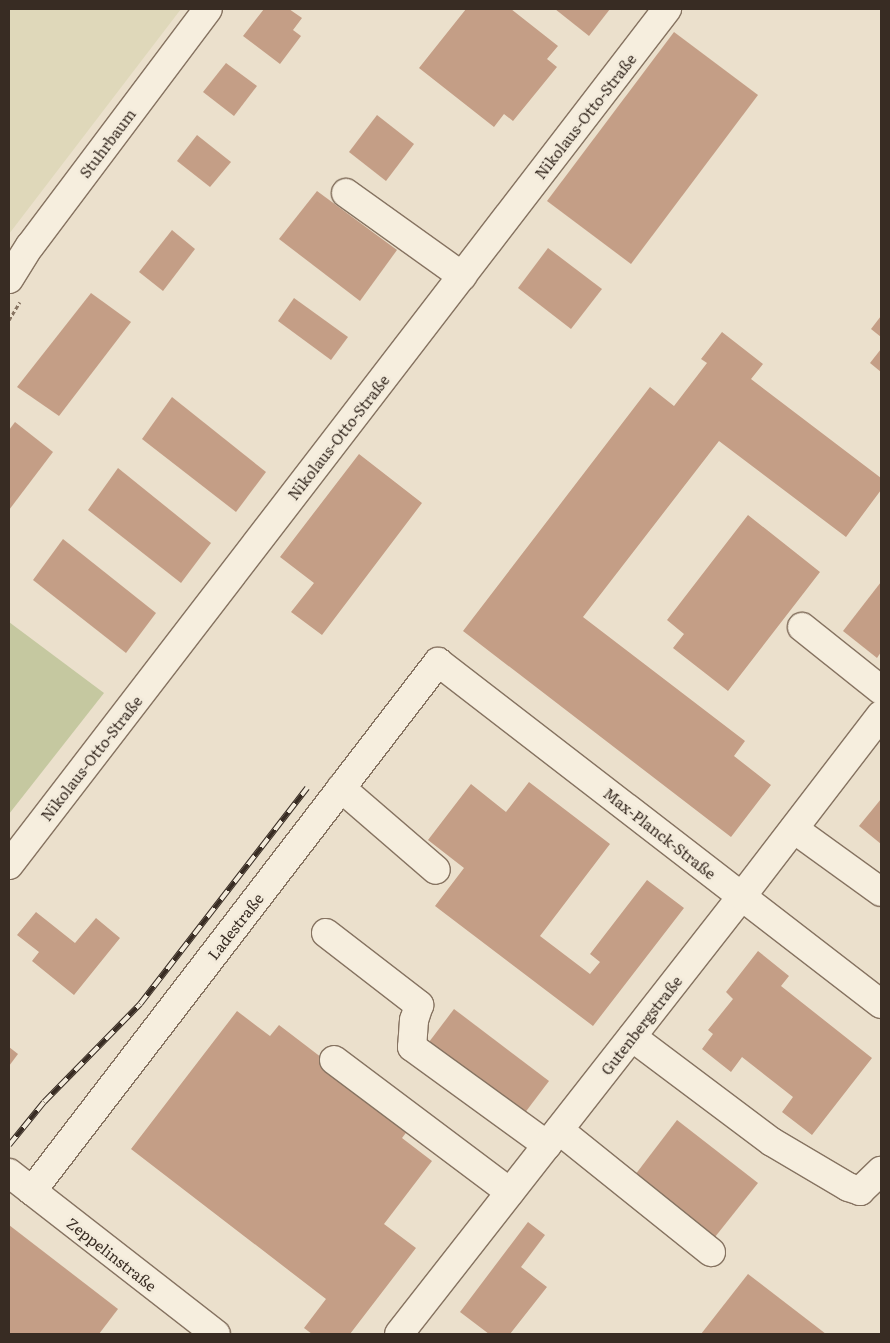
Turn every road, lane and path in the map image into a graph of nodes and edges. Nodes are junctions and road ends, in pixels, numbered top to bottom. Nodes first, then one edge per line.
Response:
1 (208, 9) edge
2 (667, 9) edge
3 (346, 193) dead end
4 (462, 276) junction
5 (9, 278) edge
6 (802, 627) dead end
7 (438, 662) joint
8 (881, 690) edge
9 (881, 715) edge
10 (341, 788) junction
11 (794, 829) junction
12 (9, 865) edge
13 (436, 870) dead end
14 (881, 892) edge
15 (742, 896) junction
16 (326, 933) dead end
17 (881, 1004) edge
18 (632, 1038) junction
19 (334, 1060) dead end
20 (553, 1138) junction
21 (881, 1171) edge
22 (9, 1173) edge
23 (32, 1191) junction
24 (510, 1192) junction
25 (711, 1252) dead end
26 (188, 1326) edge
27 (216, 1334) edge
28 (399, 1334) edge

1 - 5 street, Stuhrbaum
2 - 4 street, Nikolaus-Otto-Straße
3 - 4 street
4 - 12 street, Nikolaus-Otto-Straße
6 - 8 street
7 - 10 street, Ladestraße
7 - 15 street, Max-Planck-Straße
9 - 11 street, Gutenbergstraße
10 - 13 street
10 - 23 street, Ladestraße
11 - 14 street
11 - 15 street, Gutenbergstraße
15 - 17 street, Max-Planck-Straße
15 - 18 street, Gutenbergstraße
16 - 20 street
18 - 20 street, Gutenbergstraße
18 - 21 street
19 - 24 street
20 - 24 street, Gutenbergstraße
20 - 25 street
22 - 23 street, Zeppelinstraße
23 - 26 street, Zeppelinstraße
24 - 28 street, Gutenbergstraße
26 - 27 street, Zeppelinstraße

